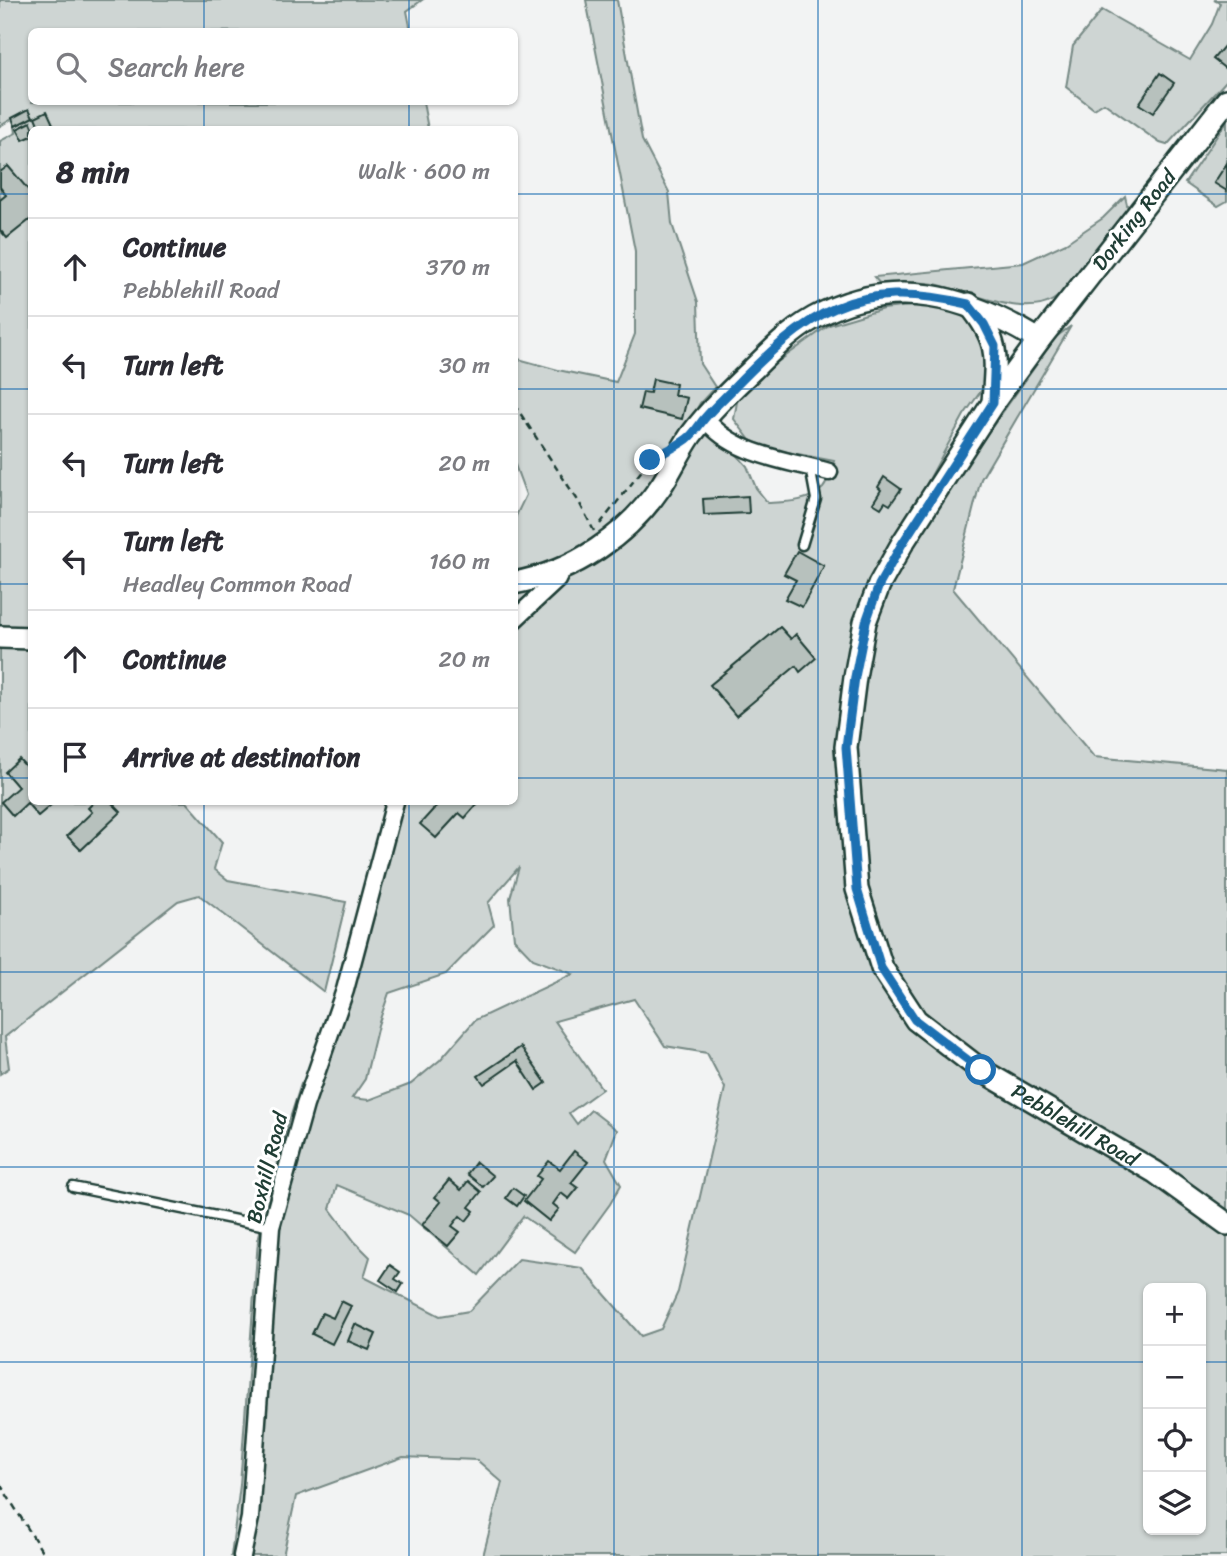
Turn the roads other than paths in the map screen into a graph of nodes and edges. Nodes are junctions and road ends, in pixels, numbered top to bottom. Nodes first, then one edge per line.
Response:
1 (1227, 100) edge
2 (968, 304) junction
3 (1039, 340) junction
4 (993, 403) junction
5 (705, 418) junction
6 (810, 467) junction
7 (829, 472) dead end
8 (802, 545) dead end
9 (562, 570) junction
10 (518, 583) edge
11 (518, 590) edge
12 (530, 606) junction
13 (518, 616) edge
14 (0, 637) edge
15 (28, 638) edge
16 (394, 805) edge
17 (73, 1187) dead end
18 (1227, 1224) edge
19 (271, 1227) junction
20 (242, 1556) edge

1 - 3 main road, Dorking Road
2 - 3 main road
2 - 4 main road
2 - 5 main road
3 - 4 main road, Pebblehill Road
4 - 18 main road, Pebblehill Road
5 - 6 street
5 - 9 main road
6 - 7 street
6 - 8 lane
9 - 10 main road
9 - 12 street
11 - 12 street
12 - 13 street
14 - 15 main road
16 - 19 street, Boxhill Road
17 - 19 lane
19 - 20 street, Boxhill Road

